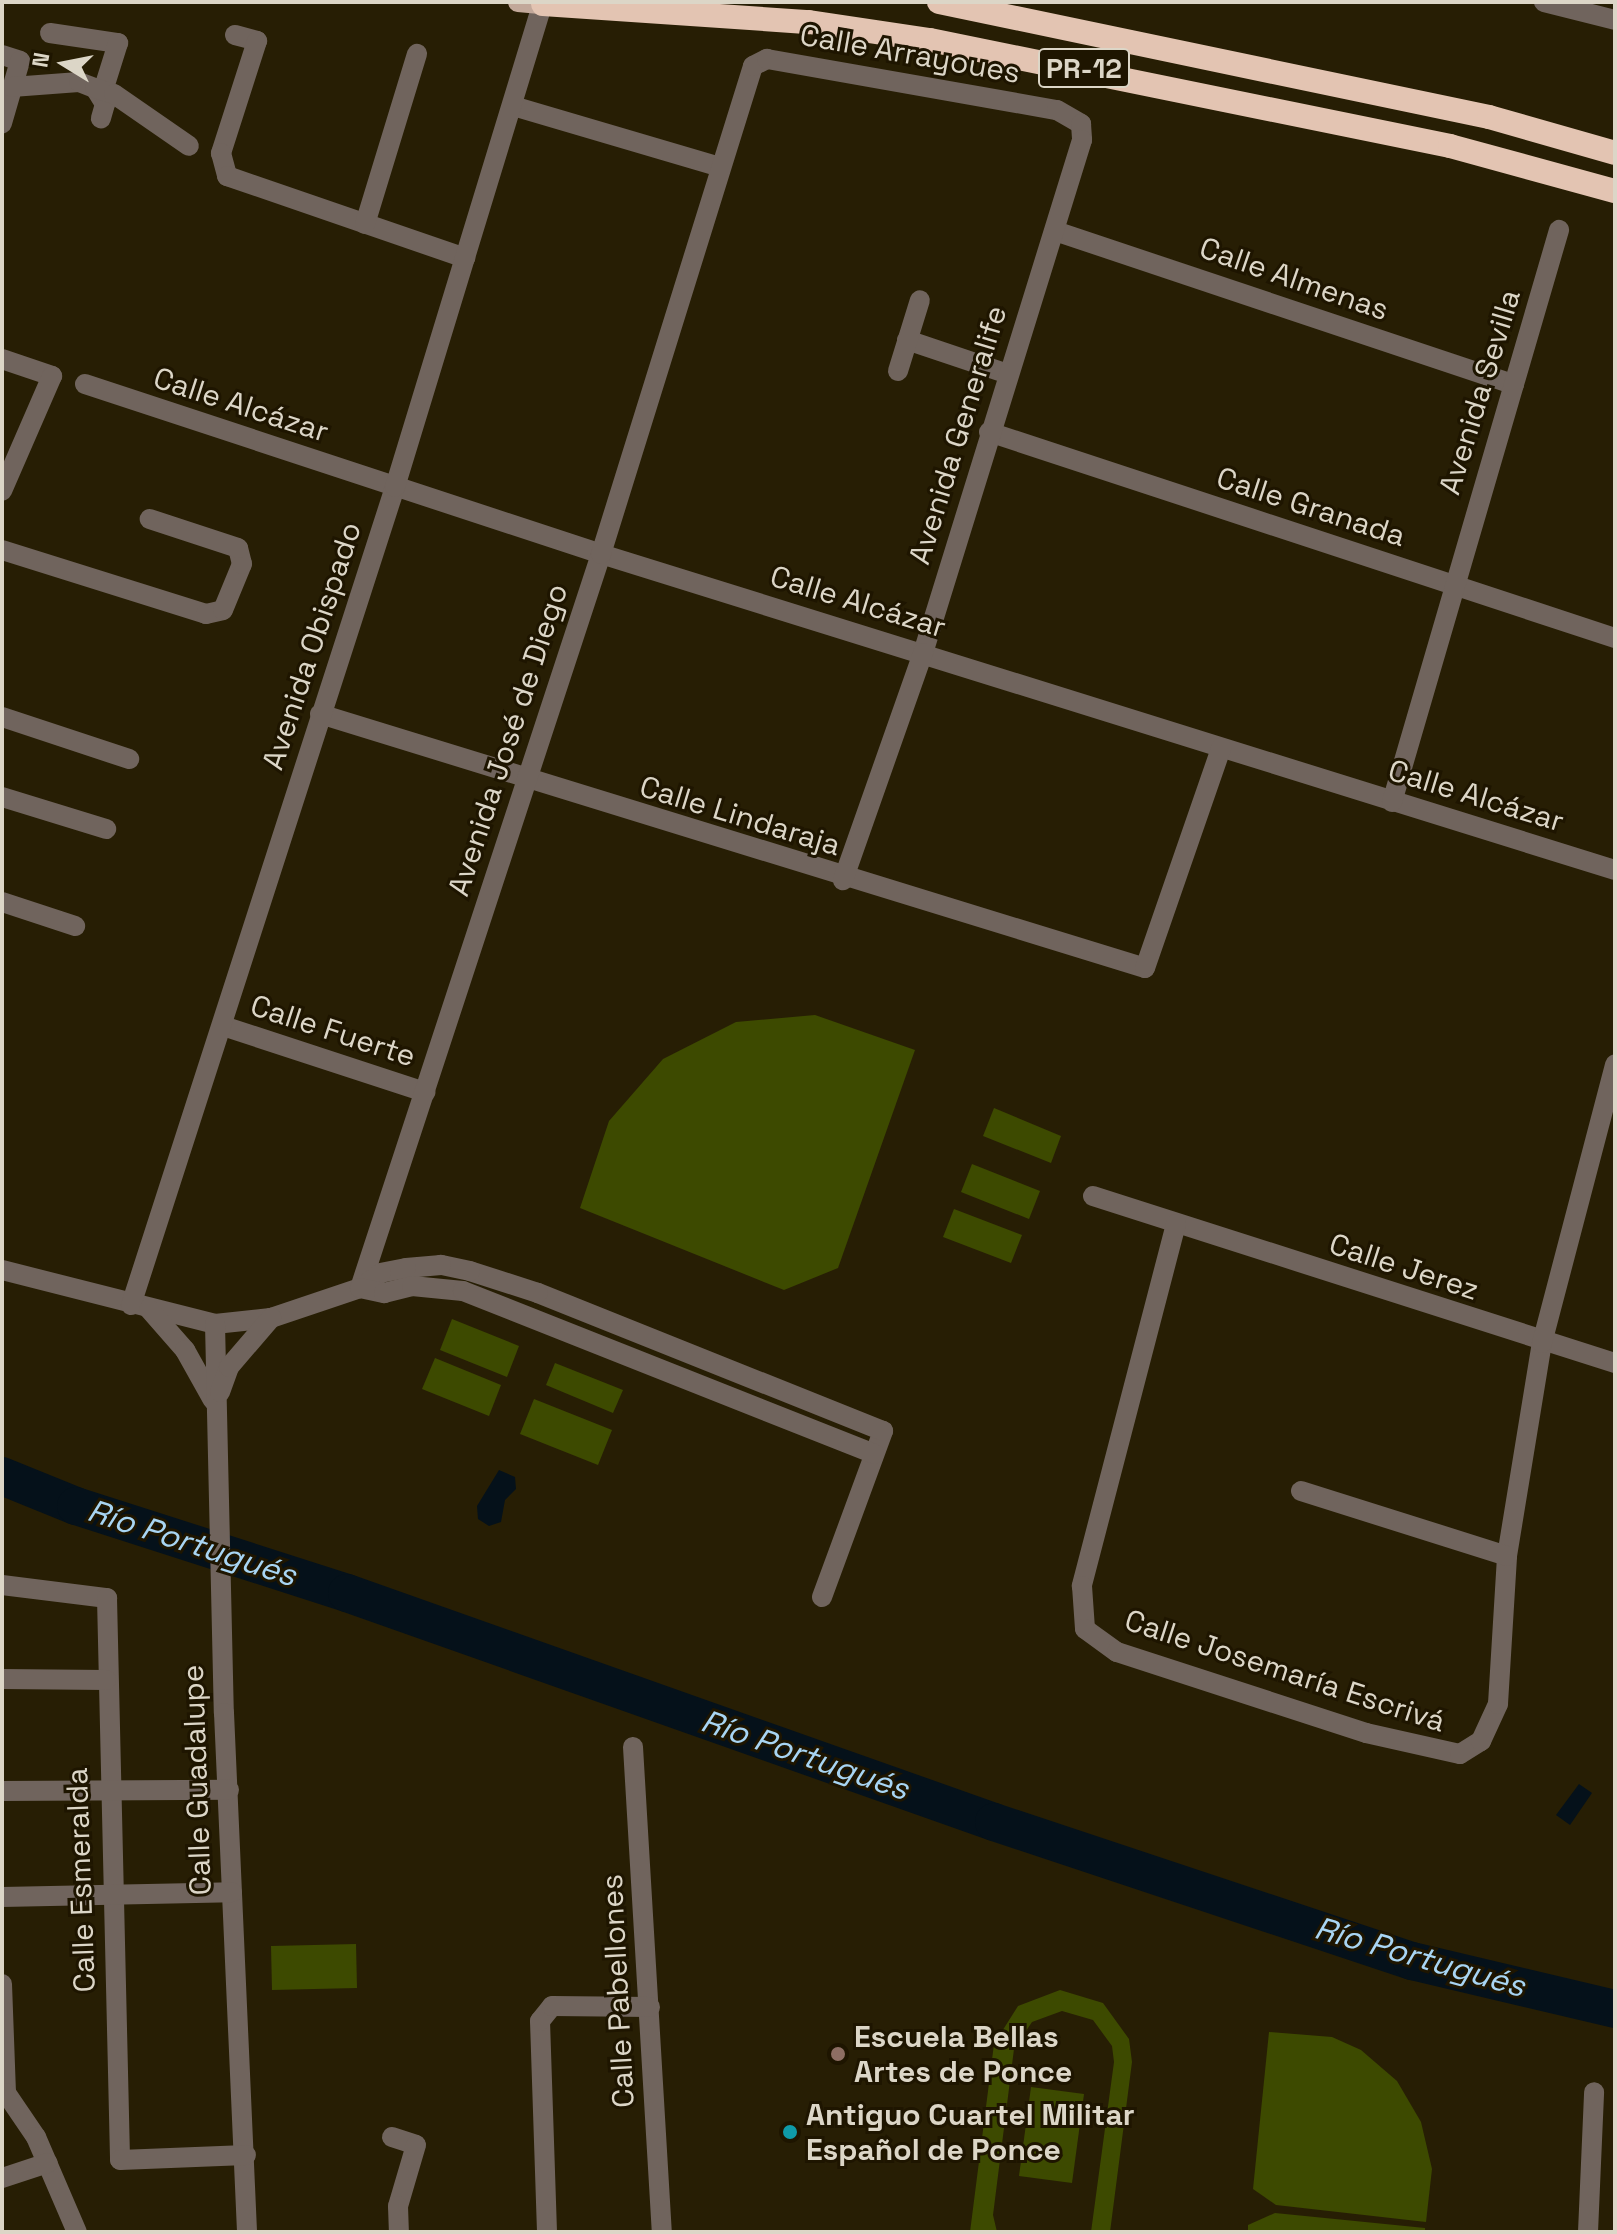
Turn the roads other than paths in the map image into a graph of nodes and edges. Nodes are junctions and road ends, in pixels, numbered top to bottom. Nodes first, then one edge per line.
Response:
1 (518, 2) edge
2 (939, 2) edge
3 (1544, 2) edge
4 (543, 3) edge
5 (1615, 20) edge
6 (50, 33) dead end
7 (235, 35) dead end
8 (417, 54) dead end
9 (2, 55) edge
10 (753, 66) joint
11 (12, 87) junction
12 (99, 89) junction
13 (513, 106) junction
14 (1057, 110) joint
15 (101, 118) dead end
16 (2, 123) edge
17 (189, 146) dead end
18 (1615, 153) edge
19 (720, 167) junction
20 (1615, 191) edge
21 (365, 224) junction
22 (1559, 230) dead end
23 (1055, 231) junction
24 (465, 258) junction
25 (920, 300) dead end
26 (907, 340) junction
27 (2, 359) edge
28 (898, 371) dead end
29 (1008, 374) junction
30 (85, 384) dead end
31 (1514, 385) junction
32 (989, 432) junction
33 (395, 487) junction
34 (2, 491) edge
35 (150, 519) dead end
36 (2, 550) edge
37 (601, 554) junction
38 (1454, 585) junction
39 (1615, 638) edge
40 (923, 653) junction
41 (320, 714) junction
42 (2, 717) edge
43 (1221, 748) junction
44 (129, 759) dead end
45 (524, 780) junction
46 (2, 797) edge
47 (1392, 802) junction
48 (106, 829) dead end
49 (1615, 870) edge
50 (843, 880) junction
51 (2, 902) edge
52 (75, 926) dead end
53 (223, 1026) junction
54 (1615, 1064) edge
55 (425, 1092) junction
56 (1093, 1196) dead end
57 (1176, 1224) junction
58 (2, 1270) edge
59 (360, 1288) junction
60 (140, 1307) junction
61 (271, 1318) junction
62 (215, 1324) junction
63 (1542, 1343) junction
64 (1615, 1363) edge
65 (216, 1407) junction
66 (874, 1454) junction
67 (1301, 1491) dead end
68 (1507, 1556) junction
69 (2, 1585) edge
70 (822, 1597) dead end
71 (2, 1679) edge
72 (106, 1680) junction
73 (633, 1747) dead end
74 (108, 1790) junction
75 (229, 1790) junction
76 (2, 1791) edge
77 (232, 1892) junction
78 (111, 1893) junction
79 (2, 1897) edge
80 (2, 1984) edge
81 (650, 2007) junction
82 (1594, 2092) dead end
83 (4, 2093) edge
84 (392, 2137) dead end
85 (246, 2155) junction
86 (48, 2163) junction
87 (2, 2178) edge
88 (77, 2232) edge
89 (247, 2232) edge
90 (399, 2232) edge
91 (547, 2232) edge
92 (662, 2232) edge
93 (1588, 2232) edge

1 - 4 main road, PR-12
2 - 18 highway, PR-12
3 - 5 street
4 - 13 street, Avenida Obispado
4 - 20 highway, PR-12
6 - 12 street
7 - 21 street
8 - 21 street
9 - 11 street
10 - 14 street, Calle Arrayoues
10 - 19 street, Avenida José de Diego
11 - 12 street
11 - 16 street
12 - 15 street
12 - 17 street
13 - 19 street
13 - 24 street, Avenida Obispado
14 - 23 street, Avenida Generalife
19 - 37 street, Avenida José de Diego
21 - 24 street
22 - 31 street, Avenida Sevilla
23 - 29 street, Avenida Generalife
23 - 31 street, Calle Almenas
24 - 33 street, Avenida Obispado
25 - 26 street
26 - 28 street
26 - 29 street
27 - 34 street
29 - 32 street, Avenida Generalife
30 - 33 street, Calle Alcázar
31 - 38 street, Avenida Sevilla
32 - 38 street, Calle Granada
32 - 40 street, Avenida Generalife
33 - 37 street, Calle Alcázar
33 - 41 street, Avenida Obispado
35 - 36 street
37 - 40 street, Calle Alcázar
37 - 45 street, Avenida José de Diego
38 - 39 street, Calle Granada
38 - 47 street, Avenida Sevilla
40 - 43 street, Calle Alcázar
40 - 50 street, Avenida Generalife
41 - 45 street, Calle Lindaraja
41 - 53 street, Avenida Obispado
42 - 44 street
43 - 47 street, Calle Alcázar
43 - 50 street, Calle Lindaraja
45 - 50 street, Calle Lindaraja
45 - 55 street, Avenida José de Diego
46 - 48 street
47 - 49 street, Calle Alcázar
51 - 52 street
53 - 55 street, Calle Fuerte
53 - 60 street, Avenida Obispado
54 - 63 street, Calle Josemaría Escrivá
55 - 59 street, Avenida José de Diego
56 - 57 street, Calle Jerez
57 - 63 street, Calle Jerez
57 - 68 street, Calle Josemaría Escrivá
58 - 60 street
59 - 61 street
59 - 66 street
59 - 66 street
60 - 62 street
60 - 65 street
61 - 62 street
61 - 65 street
62 - 65 street, Calle Guadalupe
63 - 64 street, Calle Jerez
63 - 68 street, Calle Josemaría Escrivá
65 - 75 street, Calle Guadalupe
66 - 70 street
67 - 68 street
69 - 72 street, Calle Esmeralda
71 - 72 street
72 - 74 street, Calle Esmeralda
73 - 81 street, Calle Pabellones
74 - 75 street
74 - 76 street
74 - 78 street, Calle Esmeralda
75 - 77 street, Calle Guadalupe
77 - 78 street
77 - 85 street, Calle Guadalupe
78 - 79 street
78 - 85 street, Calle Esmeralda
80 - 83 street
81 - 91 street
81 - 92 street, Calle Pabellones
82 - 93 street
83 - 86 street
84 - 90 street
85 - 89 street, Calle Guadalupe
86 - 87 street
86 - 88 street

